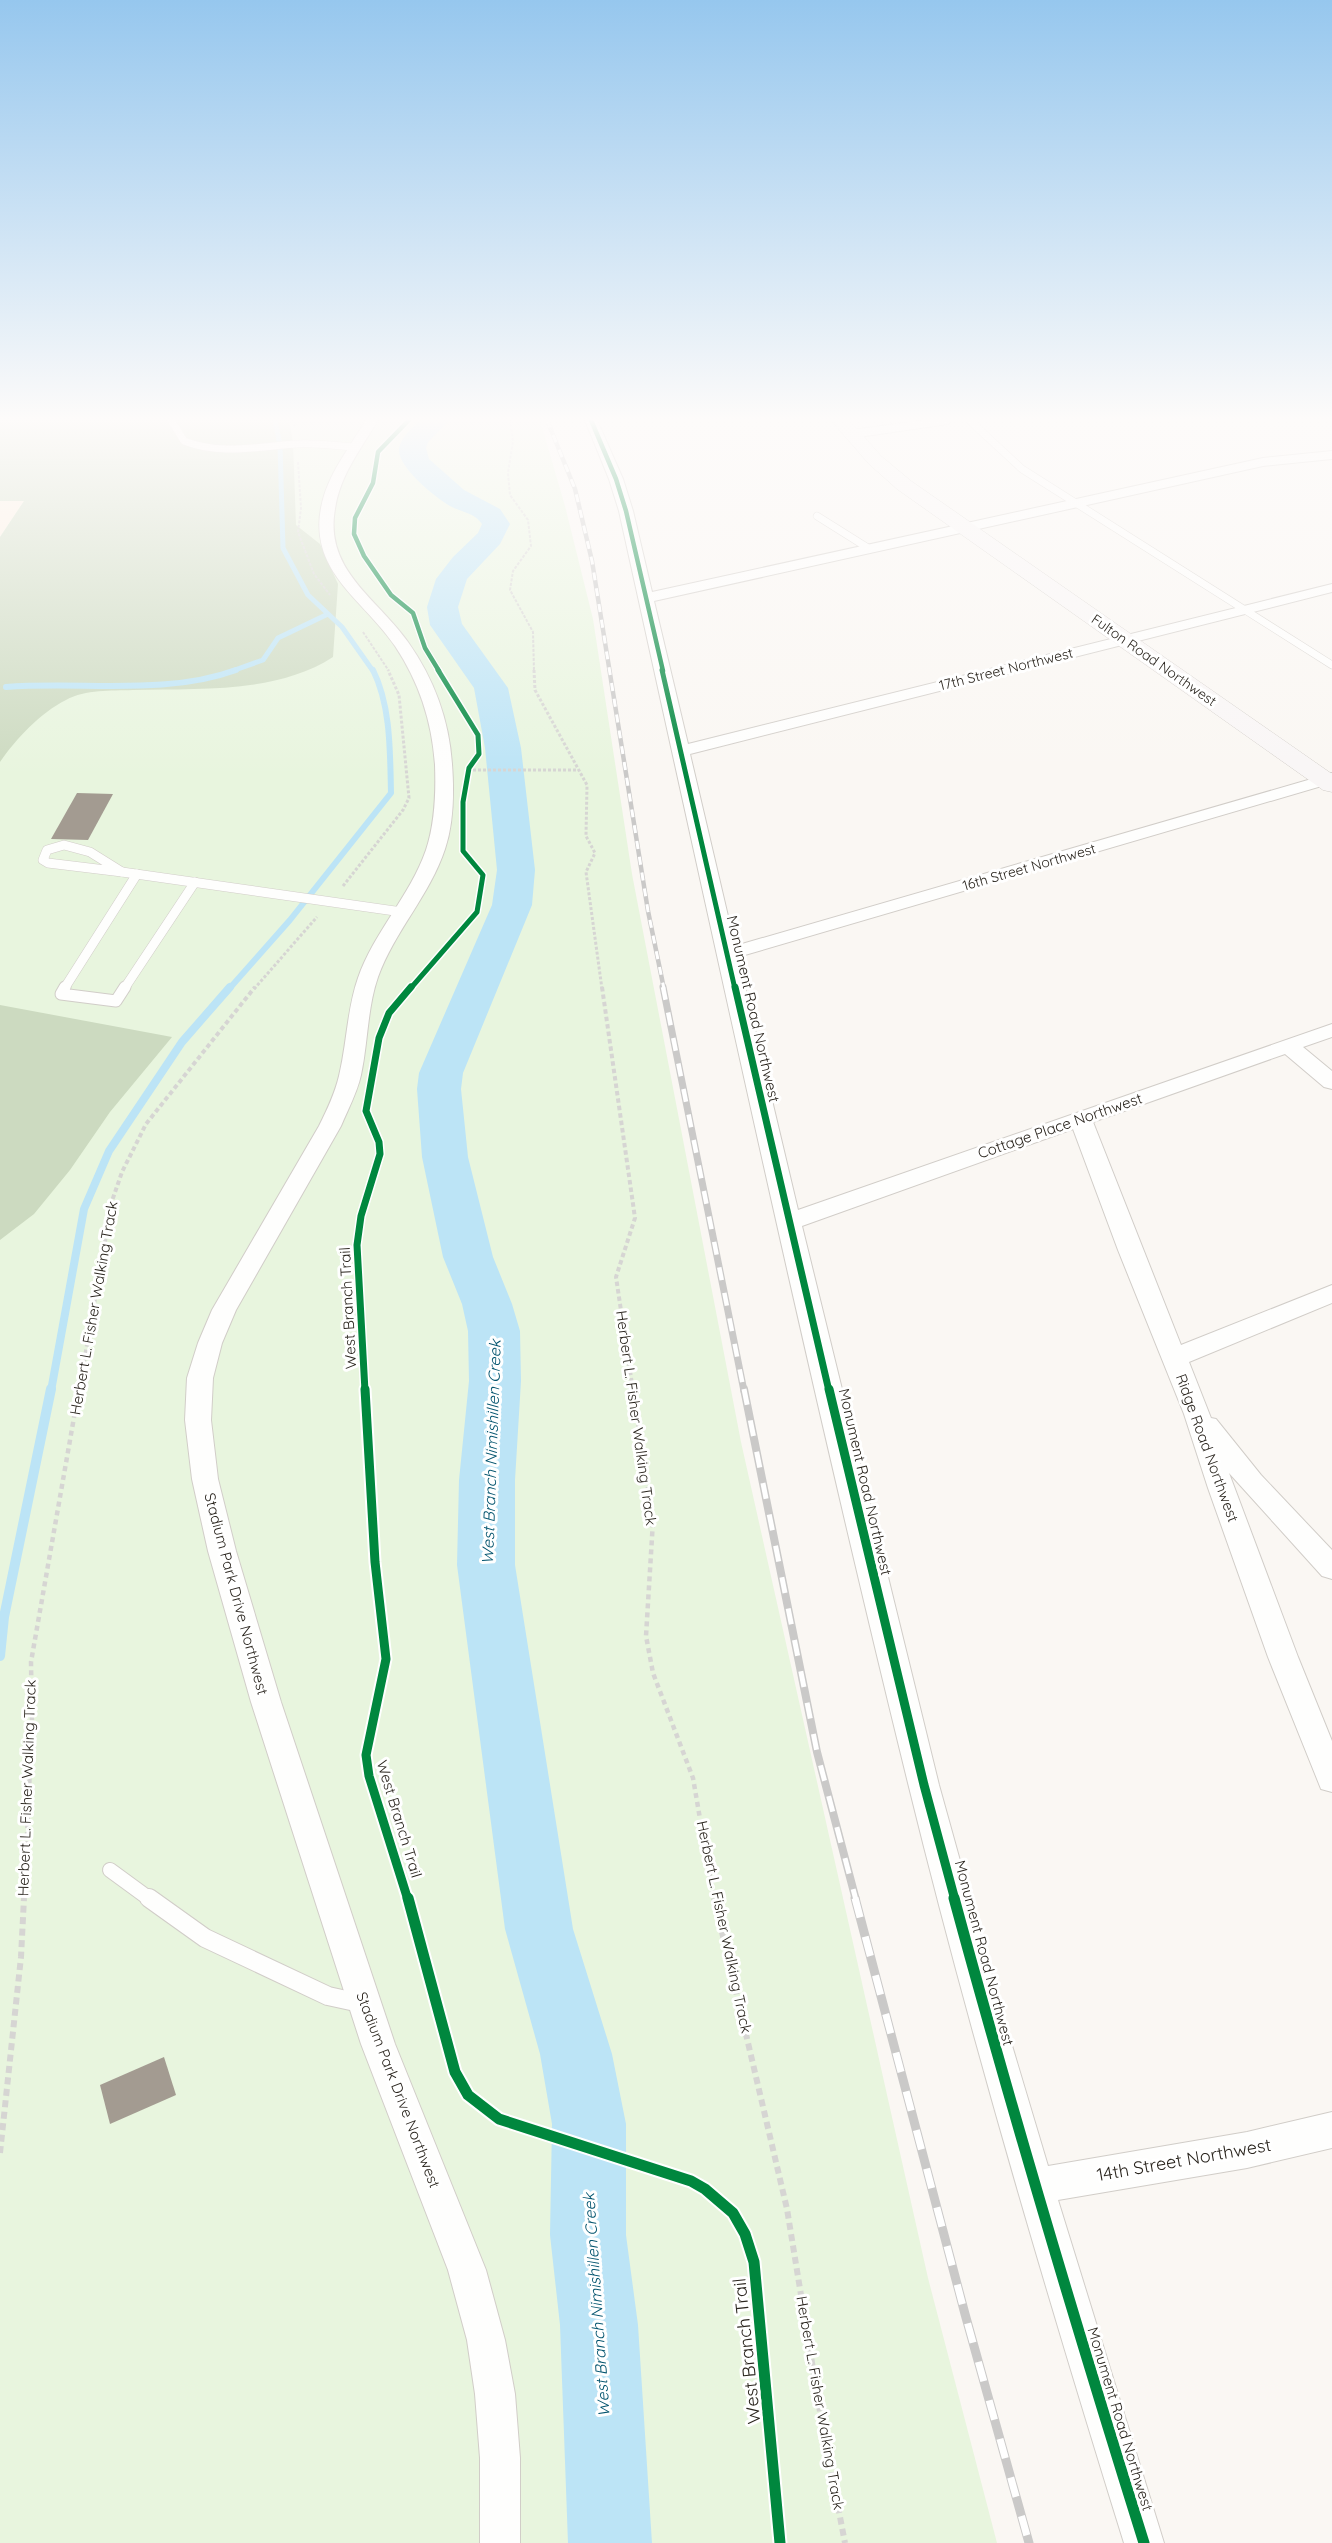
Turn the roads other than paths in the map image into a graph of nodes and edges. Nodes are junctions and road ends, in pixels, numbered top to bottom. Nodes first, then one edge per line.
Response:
1 (328, 539) edge
2 (632, 539) edge
3 (853, 539) edge
4 (912, 539) edge
5 (983, 539) edge
6 (1134, 539) edge
7 (868, 548) junction
8 (1332, 588) edge
9 (647, 598) junction
10 (1245, 610) junction
11 (1125, 639) junction
12 (1332, 665) edge
13 (680, 751) junction
14 (1329, 781) edge
15 (123, 873) junction
16 (136, 874) junction
17 (195, 882) junction
18 (402, 912) junction
19 (727, 954) junction
20 (1332, 1030) edge
21 (1289, 1046) junction
22 (1332, 1082) edge
23 (1080, 1118) junction
24 (789, 1222) junction
25 (1332, 1293) edge
26 (1175, 1358) junction
27 (1197, 1414) junction
28 (1332, 1568) edge
29 (1332, 1779) edge
30 (110, 1870) dead end
31 (364, 2004) junction
32 (1332, 2130) edge
33 (1036, 2186) junction
34 (500, 2543) edge
35 (1144, 2543) edge

1 - 18 street, Stadium Park Drive Northwest
2 - 9 street, Monument Road Northwest
3 - 7 lane
4 - 7 street
5 - 11 main road, Fulton Road Northwest
6 - 10 lane
7 - 9 street
8 - 10 street, 17th Street Northwest
9 - 13 street, Monument Road Northwest
10 - 11 street, 17th Street Northwest
10 - 12 lane
11 - 13 street, 17th Street Northwest
11 - 14 main road, Fulton Road Northwest
13 - 19 street, Monument Road Northwest
14 - 19 street, 16th Street Northwest
15 - 15 lane
15 - 16 lane
16 - 17 lane
16 - 17 lane
17 - 18 lane
18 - 31 street, Stadium Park Drive Northwest
19 - 24 street, Monument Road Northwest
20 - 21 street, Cottage Place Northwest
21 - 22 street
21 - 23 street, Cottage Place Northwest
23 - 24 street, Cottage Place Northwest
23 - 26 street, Ridge Road Northwest
24 - 33 street, Monument Road Northwest
25 - 26 street
26 - 27 street, Ridge Road Northwest
27 - 28 street
27 - 29 street, Ridge Road Northwest
30 - 31 lane
31 - 34 street, Stadium Park Drive Northwest
32 - 33 street, 14th Street Northwest
33 - 35 street, Monument Road Northwest

